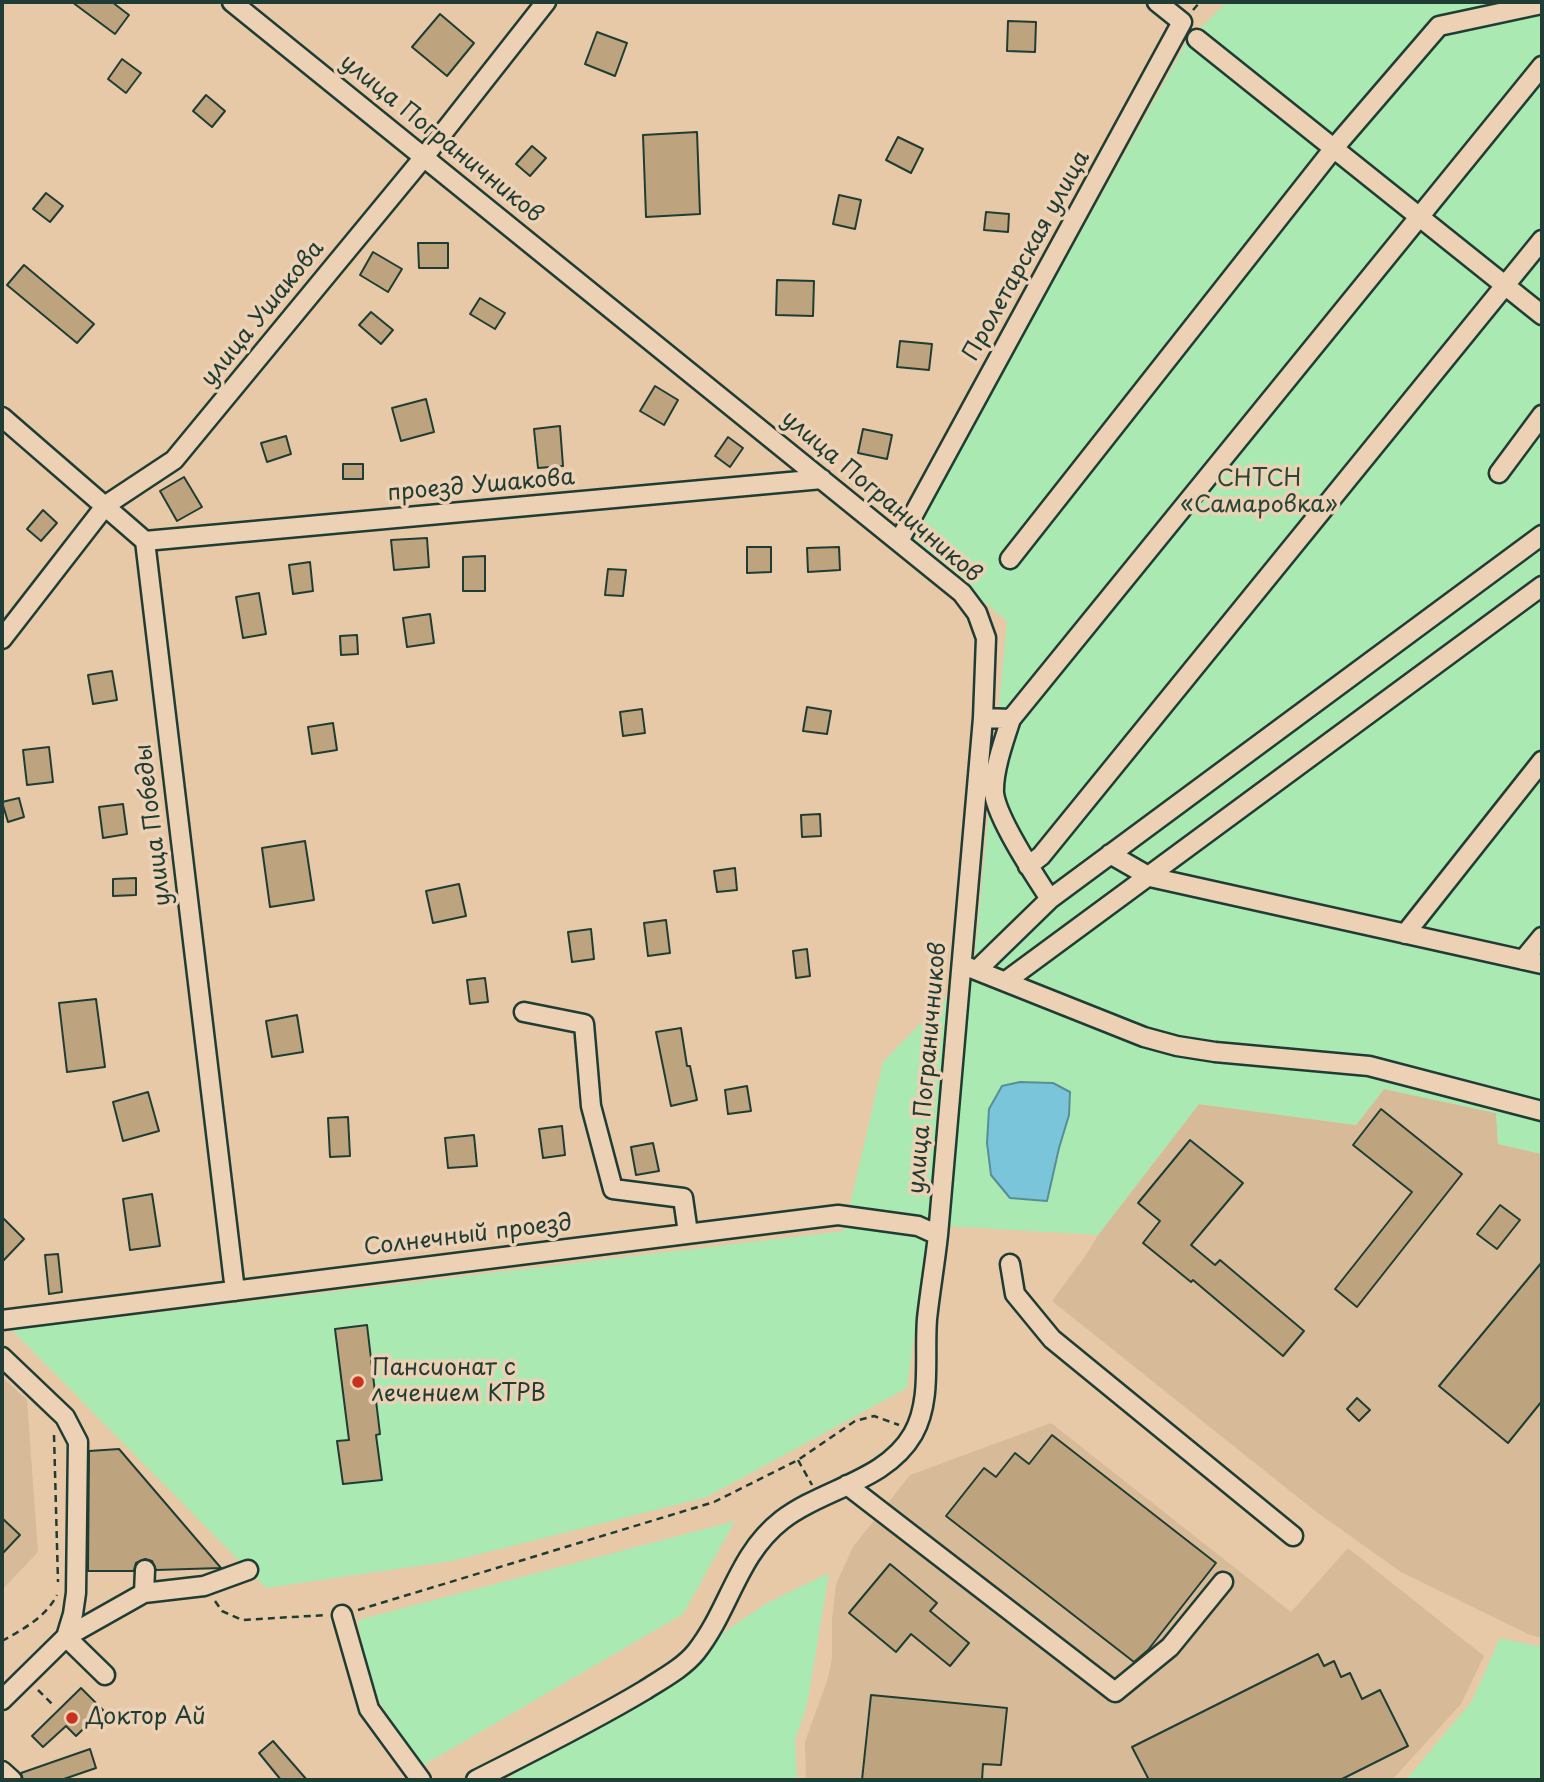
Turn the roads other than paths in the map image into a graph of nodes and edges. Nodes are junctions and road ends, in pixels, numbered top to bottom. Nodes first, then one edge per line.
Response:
1 (232, 2) edge
2 (546, 2) edge
3 (1157, 2) edge
4 (1542, 4) edge
5 (1197, 39) dead end
6 (1542, 66) edge
7 (1334, 148) junction
8 (424, 157) junction
9 (1420, 216) junction
10 (1542, 240) edge
11 (1506, 285) junction
12 (1542, 315) edge
13 (1542, 415) edge
14 (2, 417) edge
15 (1499, 473) dead end
16 (822, 479) junction
17 (106, 505) junction
18 (1542, 535) edge
19 (145, 541) junction
20 (900, 541) junction
21 (1010, 559) dead end
22 (1542, 586) edge
23 (2, 639) edge
24 (984, 718) junction
25 (1011, 719) junction
26 (1542, 761) edge
27 (1110, 855) junction
28 (1028, 866) junction
29 (1150, 877) junction
30 (1050, 899) junction
31 (1405, 934) junction
32 (1542, 937) edge
33 (1523, 960) junction
34 (1542, 964) edge
35 (969, 967) junction
36 (1006, 981) junction
37 (524, 1012) dead end
38 (1542, 1111) edge
39 (688, 1233) junction
40 (938, 1235) junction
41 (1010, 1264) dead end
42 (235, 1291) junction
43 (2, 1320) edge
44 (2, 1357) edge
45 (846, 1485) junction
46 (1293, 1536) dead end
47 (145, 1570) dead end
48 (248, 1570) dead end
49 (1223, 1582) dead end
50 (144, 1593) junction
51 (342, 1615) road end
52 (66, 1637) junction
53 (105, 1675) dead end
54 (2, 1700) edge
55 (2, 1771) edge
56 (12, 1780) edge
57 (421, 1780) edge
58 (476, 1780) edge

1 - 8 street, улица Пограничников
2 - 8 street, улица Ушакова
3 - 20 street, Пролетарская улица
4 - 7 street
5 - 7 street
6 - 9 street
7 - 9 street
7 - 21 street
8 - 16 street, улица Пограничников
8 - 17 street, улица Ушакова
9 - 11 street
9 - 25 street
10 - 11 street
11 - 12 street
11 - 28 street
13 - 15 street
14 - 17 street
16 - 19 street, проезд Ушакова
16 - 20 street, улица Пограничников
17 - 19 street
17 - 23 street, улица Ушакова
18 - 27 street
19 - 42 street, улица Победы
20 - 24 street, улица Пограничников
22 - 29 street
24 - 25 street
24 - 35 street, улица Пограничников
25 - 28 street
26 - 31 street
27 - 29 street
27 - 30 street
28 - 30 street
29 - 31 street
29 - 36 street
30 - 35 street
31 - 33 street
32 - 33 street
33 - 34 street
35 - 36 street
35 - 40 street, улица Пограничников
36 - 38 street
37 - 39 street
39 - 40 street, Солнечный проезд
39 - 42 street, Солнечный проезд
40 - 45 street, улица Пограничников
41 - 46 street
42 - 43 street, Солнечный проезд
44 - 52 street
45 - 49 street
45 - 58 street
47 - 50 street
48 - 50 street
50 - 52 street
51 - 57 street
52 - 53 street
52 - 54 street
55 - 56 street

